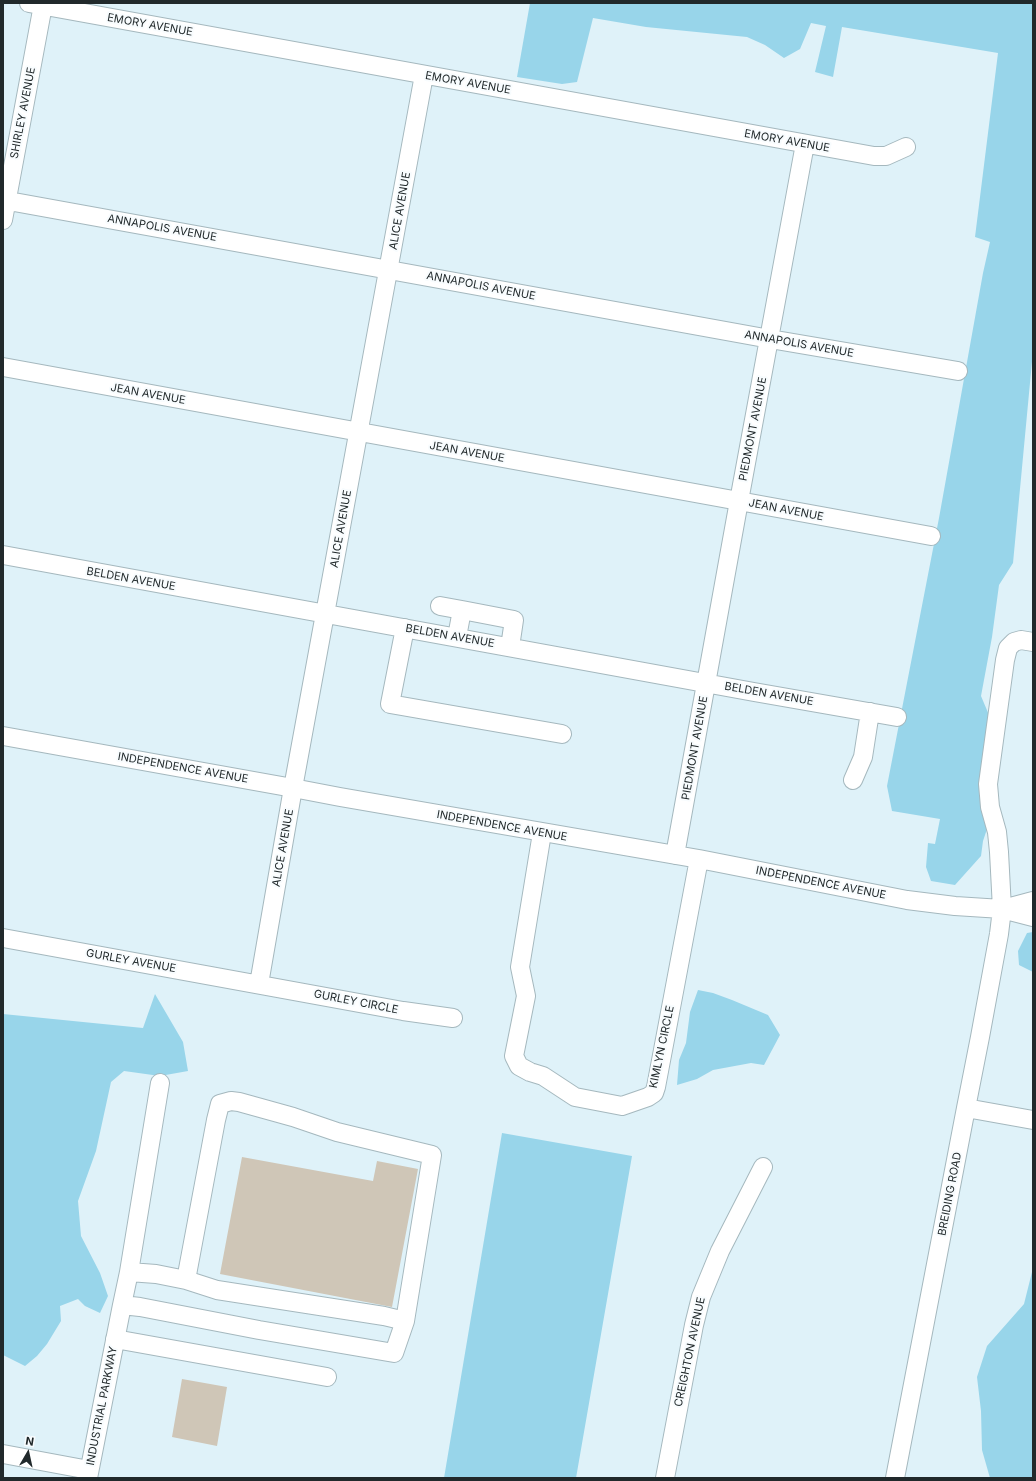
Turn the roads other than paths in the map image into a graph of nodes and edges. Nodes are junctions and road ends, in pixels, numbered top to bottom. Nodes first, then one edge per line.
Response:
1 (36, 4) edge
2 (424, 74) junction
3 (805, 144) junction
4 (906, 147) dead end
5 (5, 200) edge
6 (3, 220) edge
7 (389, 269) junction
8 (770, 339) junction
9 (3, 367) edge
10 (958, 372) dead end
11 (359, 432) junction
12 (739, 501) junction
13 (931, 536) dead end
14 (3, 555) edge
15 (440, 606) dead end
16 (462, 610) junction
17 (326, 613) junction
18 (405, 628) junction
19 (457, 638) junction
20 (1033, 642) edge
21 (510, 647) junction
22 (707, 683) junction
23 (870, 712) junction
24 (897, 716) dead end
25 (562, 734) dead end
26 (3, 736) edge
27 (853, 780) dead end
28 (293, 788) junction
29 (542, 833) junction
30 (676, 855) junction
31 (699, 859) junction
32 (1033, 901) edge
33 (1002, 909) junction
34 (1033, 917) edge
35 (3, 938) edge
36 (259, 984) junction
37 (453, 1018) dead end
38 (160, 1083) dead end
39 (966, 1108) junction
40 (1033, 1120) edge
41 (763, 1167) dead end
42 (129, 1272) junction
43 (186, 1280) junction
44 (122, 1305) junction
45 (405, 1321) junction
46 (115, 1337) junction
47 (327, 1377) dead end
48 (3, 1454) edge
49 (88, 1474) edge
50 (665, 1478) edge
51 (895, 1478) edge

1 - 2 street, EMORY AVENUE
1 - 5 street, SHIRLEY AVENUE
2 - 3 street, EMORY AVENUE
2 - 7 street, ALICE AVENUE
3 - 4 street, EMORY AVENUE
3 - 8 street, PIEDMONT AVENUE
5 - 6 street, SHIRLEY AVENUE
5 - 7 street, ANNAPOLIS AVENUE
7 - 8 street, ANNAPOLIS AVENUE
7 - 11 street, ALICE AVENUE
8 - 10 street, ANNAPOLIS AVENUE
8 - 12 street, PIEDMONT AVENUE
9 - 11 street, JEAN AVENUE
11 - 12 street, JEAN AVENUE
11 - 17 street, ALICE AVENUE
12 - 13 street, JEAN AVENUE
12 - 22 street, PIEDMONT AVENUE
14 - 17 street, BELDEN AVENUE
15 - 16 street
16 - 19 street
16 - 21 street
17 - 18 street, BELDEN AVENUE
17 - 28 street, ALICE AVENUE
18 - 19 street, BELDEN AVENUE
18 - 25 street
19 - 21 street, BELDEN AVENUE
20 - 33 street, BREIDING ROAD
21 - 22 street, BELDEN AVENUE
22 - 23 street, BELDEN AVENUE
22 - 30 street, PIEDMONT AVENUE
23 - 24 street, BELDEN AVENUE
23 - 27 street
26 - 28 street, INDEPENDENCE AVENUE
28 - 29 street, INDEPENDENCE AVENUE
28 - 36 street, ALICE AVENUE
29 - 30 street, INDEPENDENCE AVENUE
29 - 31 street, KIMLYN CIRCLE
30 - 31 street, INDEPENDENCE AVENUE
31 - 33 street, INDEPENDENCE AVENUE
32 - 33 street, INDEPENDENCE AVENUE
33 - 34 street, INDEPENDENCE AVENUE
33 - 39 street, BREIDING ROAD
35 - 36 street, GURLEY AVENUE
36 - 37 street, GURLEY CIRCLE
38 - 42 street, INDUSTRIAL PARKWAY
39 - 40 street
39 - 51 street, BREIDING ROAD
41 - 50 street, CREIGHTON AVENUE
42 - 43 street
42 - 44 street, INDUSTRIAL PARKWAY
43 - 45 street
43 - 45 street
44 - 45 street
44 - 46 street, INDUSTRIAL PARKWAY
46 - 47 street
46 - 49 street, INDUSTRIAL PARKWAY
48 - 49 street

